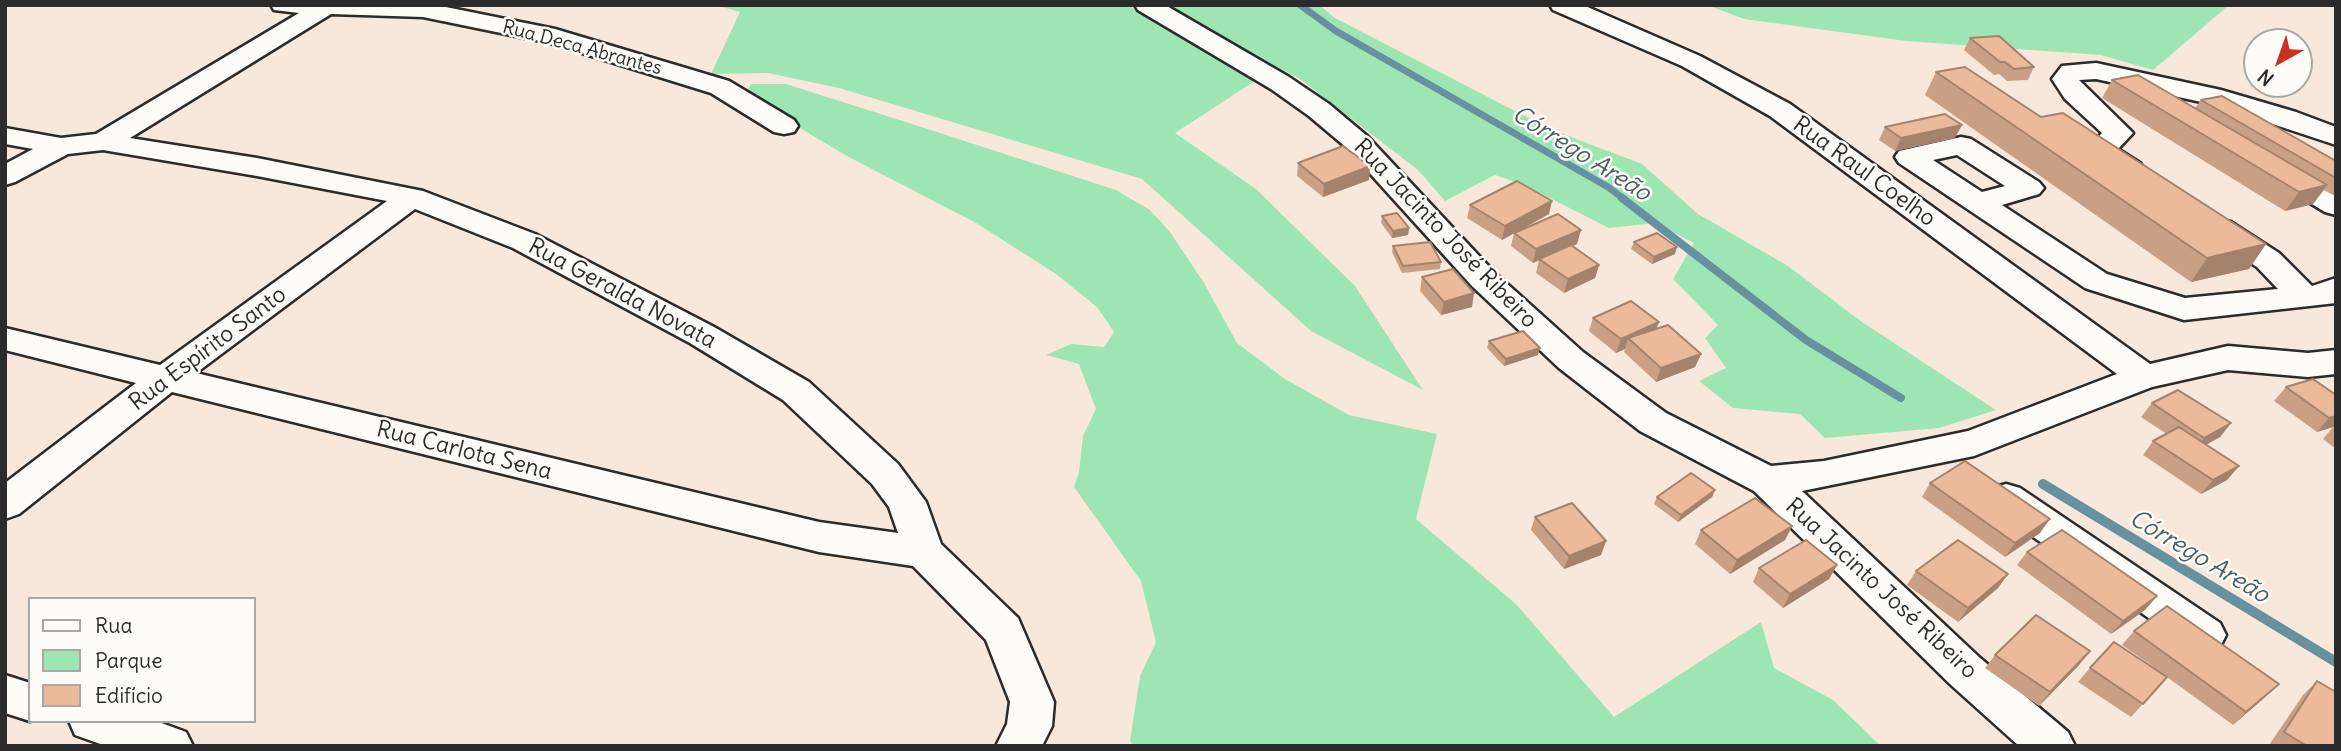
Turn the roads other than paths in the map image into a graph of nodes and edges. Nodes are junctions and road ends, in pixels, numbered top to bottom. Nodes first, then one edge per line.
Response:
1 (284, 5) edge
2 (1147, 5) edge
3 (1562, 5) edge
4 (327, 6) edge
5 (784, 126) dead end
6 (2083, 131) edge
7 (2119, 133) junction
8 (5, 136) edge
9 (2336, 137) edge
10 (103, 142) junction
11 (61, 146) junction
12 (2254, 157) edge
13 (5, 176) edge
14 (2156, 187) edge
15 (412, 197) junction
16 (1980, 202) dead end
17 (2336, 206) edge
18 (2201, 216) edge
19 (2336, 288) edge
20 (2304, 297) junction
21 (2184, 309) junction
22 (5, 339) edge
23 (2228, 358) junction
24 (2336, 362) edge
25 (2144, 377) junction
26 (165, 379) junction
27 (1937, 450) junction
28 (1767, 481) junction
29 (5, 504) edge
30 (924, 552) junction
31 (2240, 659) edge
32 (5, 694) edge
33 (28, 701) edge
34 (98, 723) edge
35 (170, 746) edge
36 (1018, 746) edge
37 (2052, 746) edge

1 - 4 street, Rua Deca Abrantes
2 - 28 street, Rua Jacinto José Ribeiro
3 - 25 street, Rua Raul Coelho
4 - 5 street, Rua Deca Abrantes
4 - 10 street
6 - 7 street
7 - 9 street
7 - 14 street
8 - 11 street, Rua Geralda Novata
10 - 11 street, Rua Geralda Novata
10 - 15 street, Rua Geralda Novata
11 - 13 street
12 - 17 street
15 - 26 street, Rua Espírito Santo
15 - 30 street, Rua Geralda Novata
16 - 21 street
18 - 20 street
19 - 20 street
20 - 21 street
21 - 23 street
22 - 26 street, Rua Carlota Sena
23 - 24 street
23 - 25 street
25 - 27 street
26 - 29 street, Rua Espírito Santo
26 - 30 street, Rua Carlota Sena
27 - 28 street
27 - 31 street
28 - 37 street, Rua Jacinto José Ribeiro
30 - 36 street, Rua Geralda Novata
32 - 33 street
34 - 35 street

